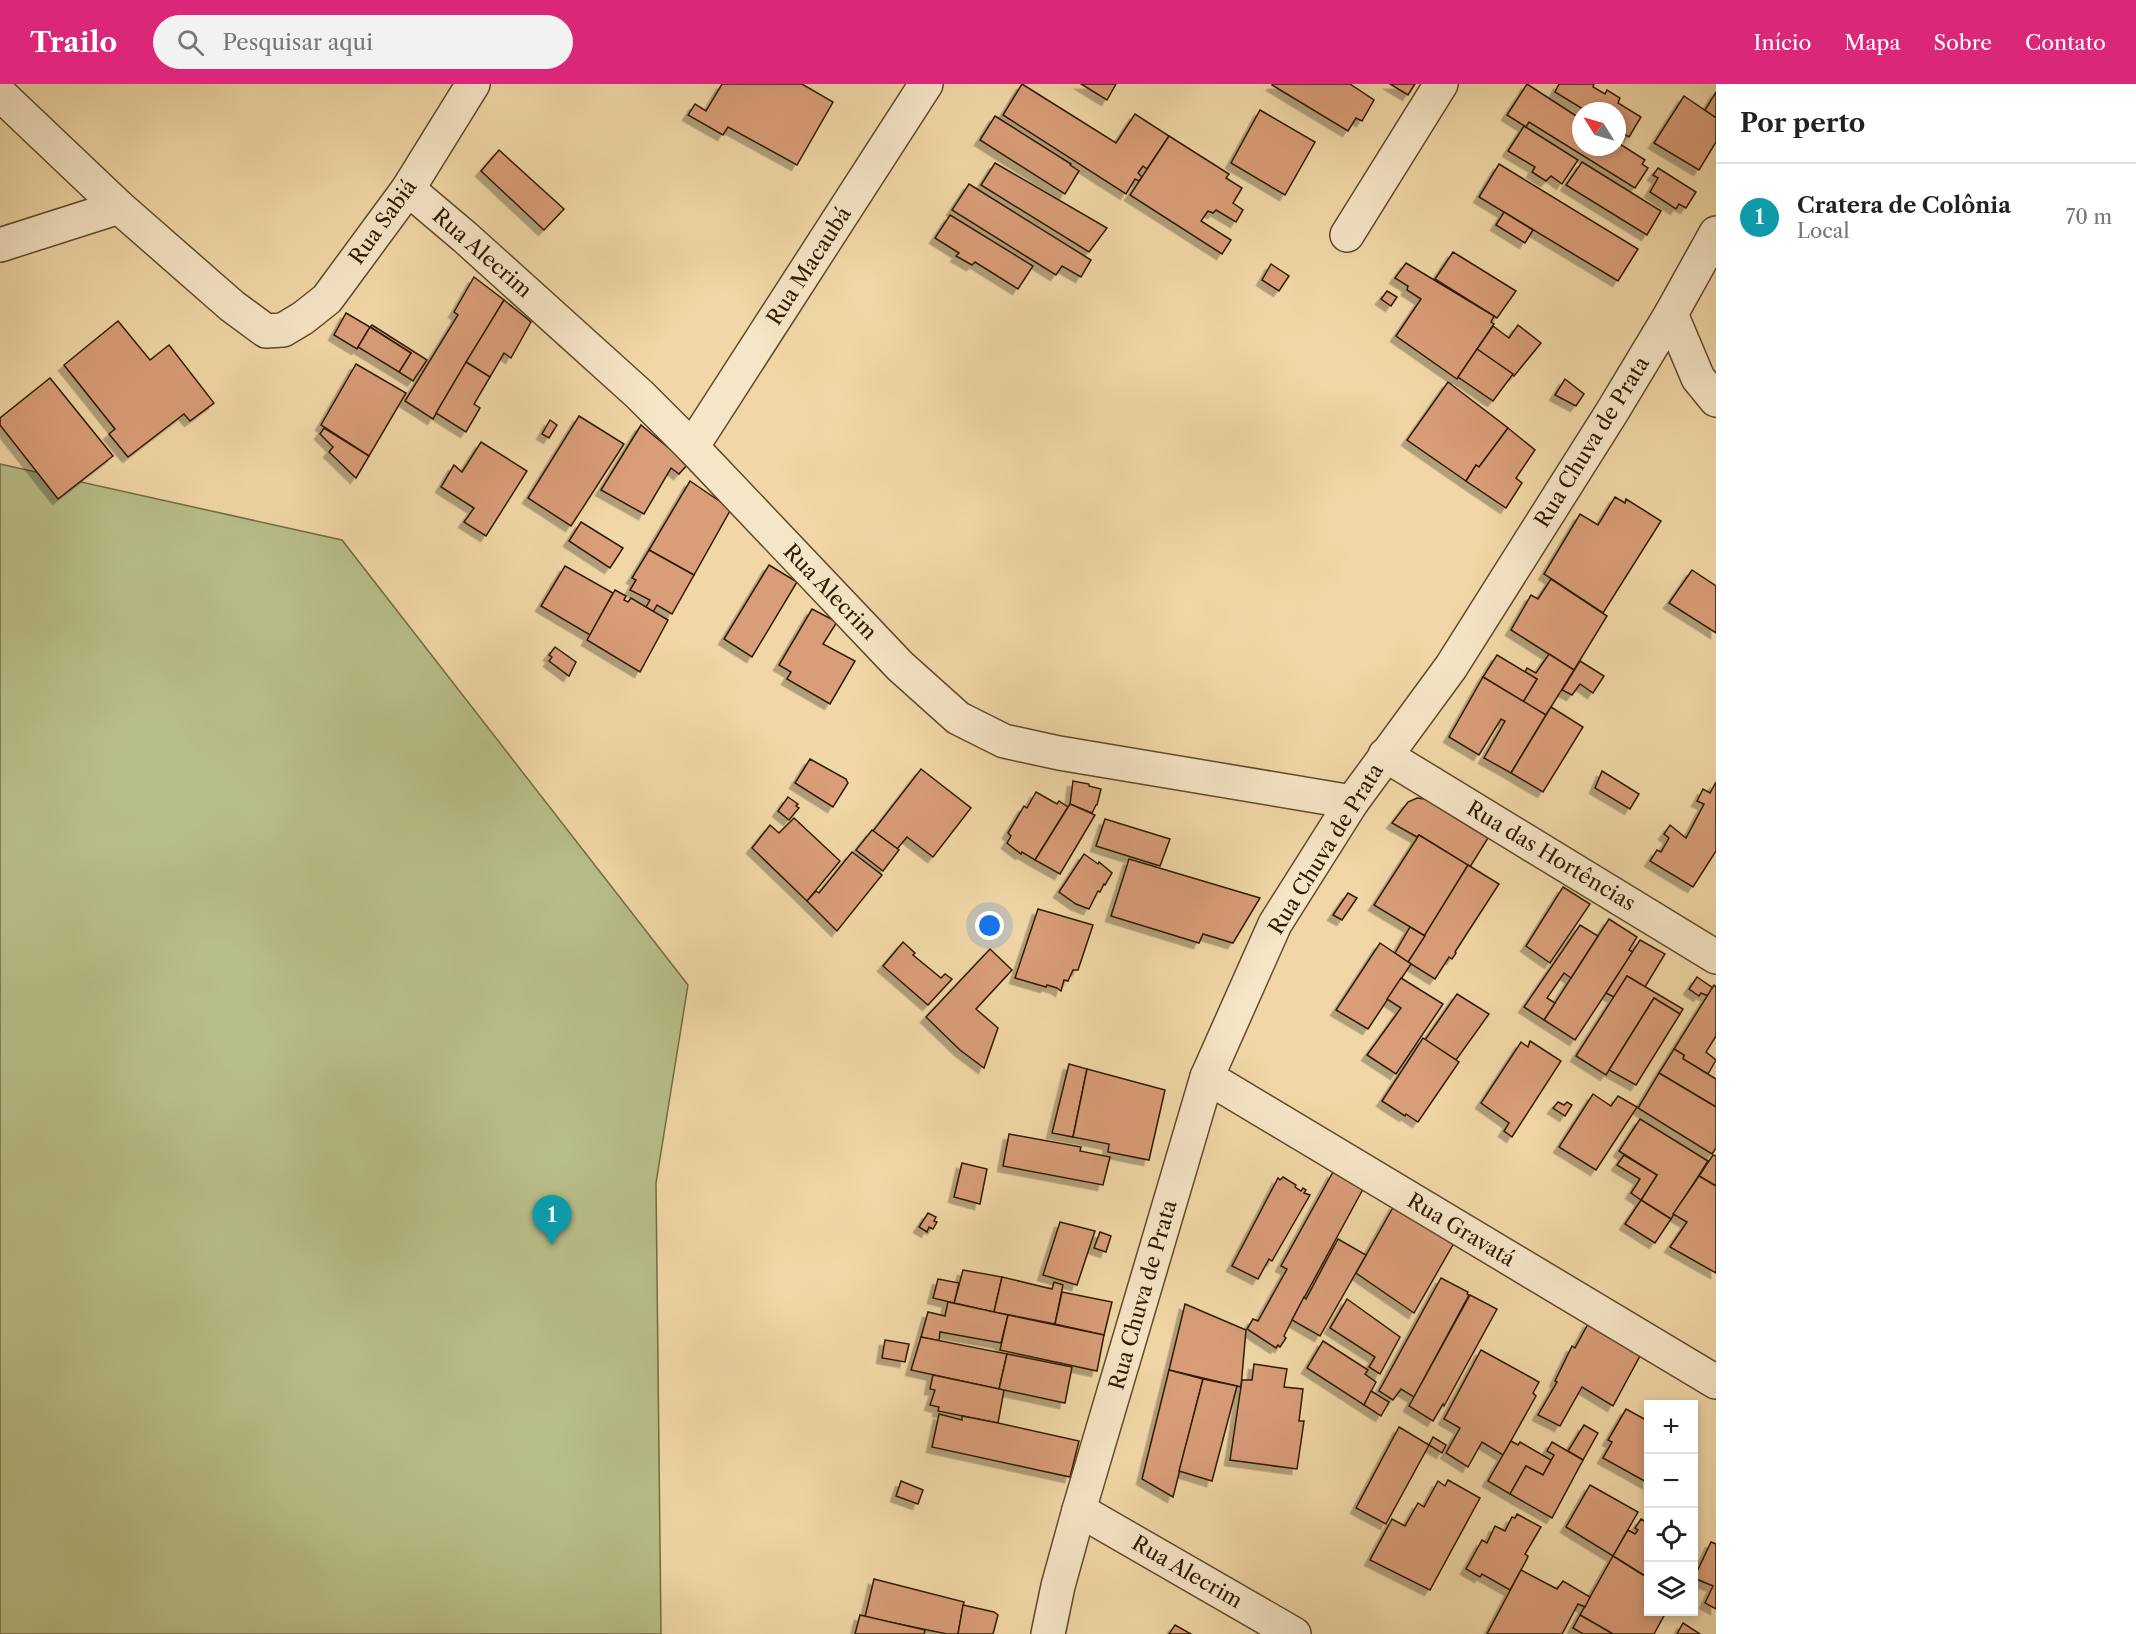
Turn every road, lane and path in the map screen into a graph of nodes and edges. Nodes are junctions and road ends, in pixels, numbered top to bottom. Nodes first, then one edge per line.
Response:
1 (473, 84) edge
2 (926, 84) edge
3 (1441, 84) edge
4 (0, 94) edge
5 (408, 189) junction
6 (119, 207) junction
7 (1716, 233) edge
8 (1347, 235) dead end
9 (0, 245) edge
10 (1671, 314) junction
11 (1716, 400) edge
12 (692, 447) junction
13 (1385, 755) junction
14 (1352, 802) junction
15 (1716, 957) edge
16 (1207, 1077) junction
17 (1716, 1382) edge
18 (1079, 1510) junction
19 (1048, 1634) edge
20 (1294, 1634) edge

1 - 5 street, Rua Sabiá
2 - 12 street, Rua Macaubá
3 - 8 street
4 - 6 street
5 - 6 street, Rua Sabiá
5 - 12 street, Rua Alecrim
6 - 9 street
7 - 10 street, Rua Chuva de Prata
10 - 11 street
10 - 13 street, Rua Chuva de Prata
12 - 14 street, Rua Alecrim
13 - 14 street, Rua Chuva de Prata
13 - 15 street, Rua das Hortências
14 - 16 street, Rua Chuva de Prata
16 - 17 street, Rua Gravatá
16 - 18 street, Rua Chuva de Prata
18 - 19 street, Rua Chuva de Prata
18 - 20 street, Rua Alecrim

